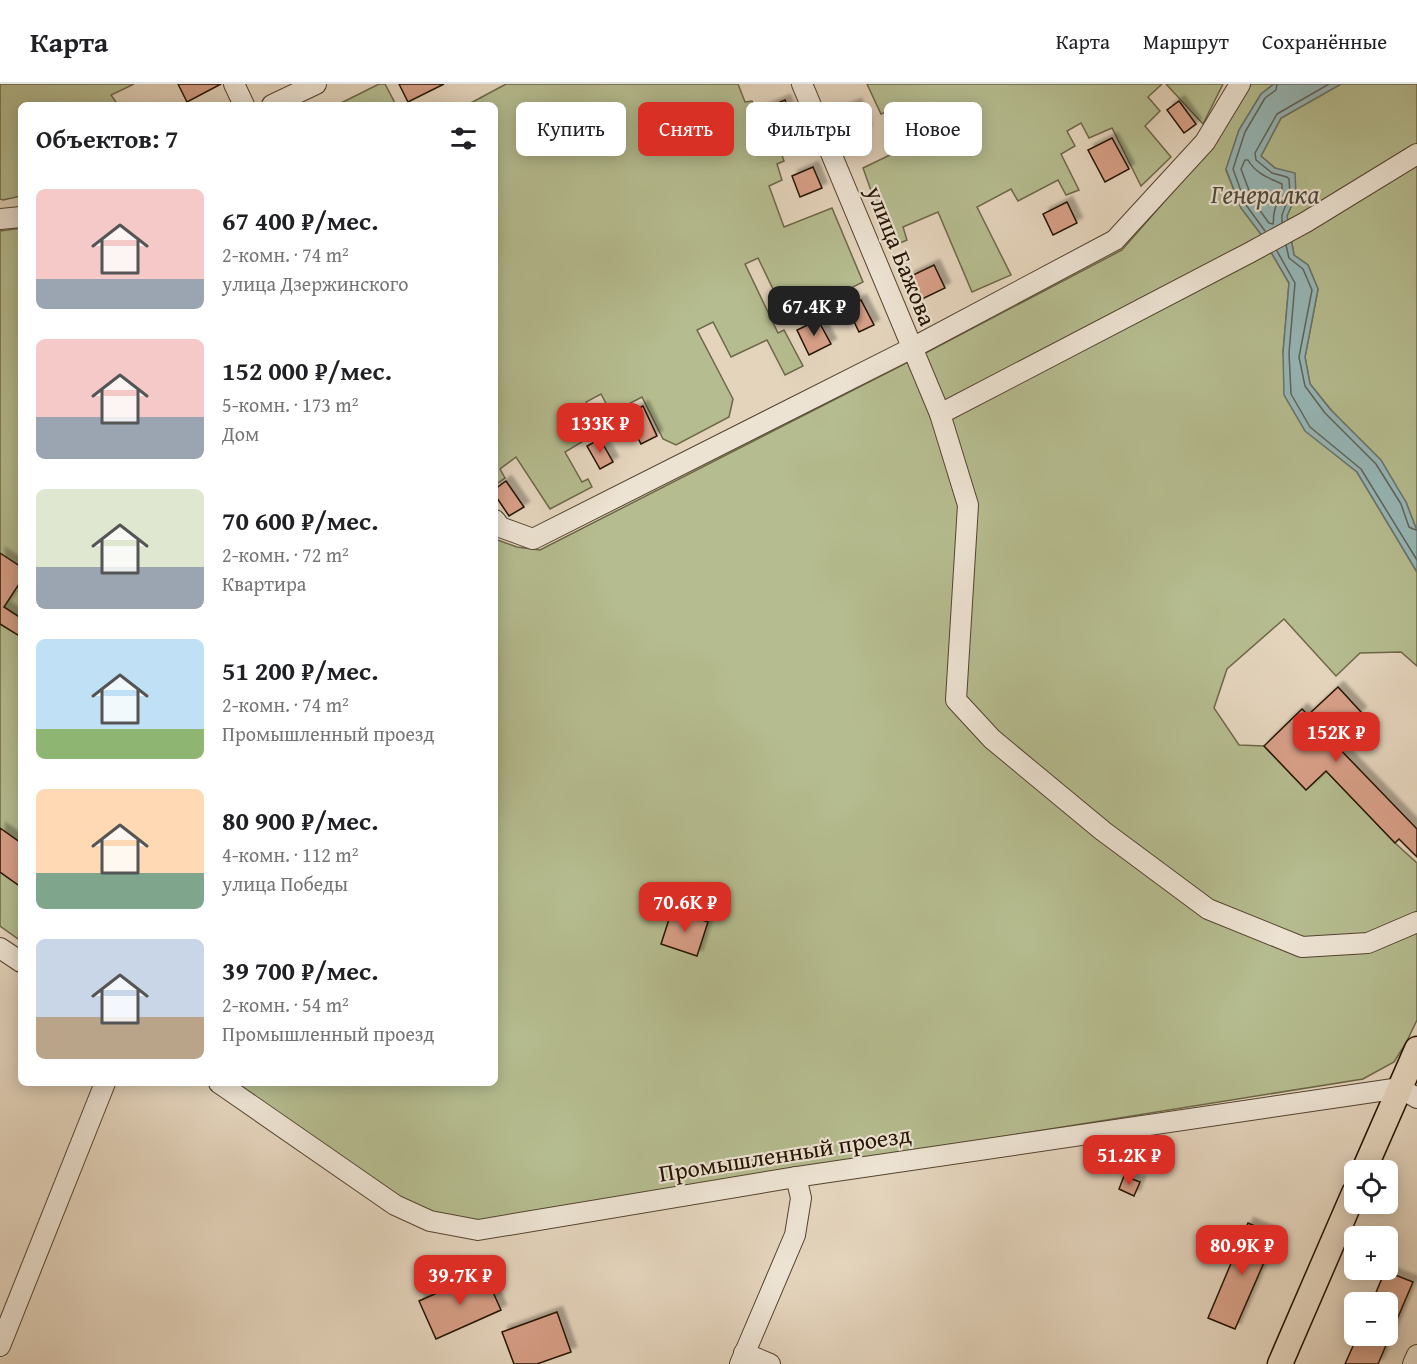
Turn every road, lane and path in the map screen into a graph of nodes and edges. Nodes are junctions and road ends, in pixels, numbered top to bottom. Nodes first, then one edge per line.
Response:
1 (234, 84) edge
2 (316, 84) edge
3 (802, 84) edge
4 (1240, 84) edge
5 (243, 102) edge
6 (279, 102) edge
7 (1417, 154) edge
8 (18, 217) edge
9 (0, 219) edge
10 (912, 348) junction
11 (939, 414) junction
12 (498, 524) edge
13 (1417, 922) edge
14 (0, 948) edge
15 (18, 960) edge
16 (1417, 1049) edge
17 (104, 1086) edge
18 (223, 1086) edge
19 (1408, 1093) edge
20 (1370, 1160) edge
21 (796, 1176) junction
22 (1345, 1214) edge
23 (0, 1346) edge
24 (1417, 1355) edge
25 (742, 1359) edge
26 (770, 1364) edge
27 (1280, 1364) edge
28 (1413, 1364) edge

1 - 5 street
2 - 6 street
3 - 10 street, улица Бажова
4 - 10 street
7 - 11 street
8 - 9 street
10 - 11 street, улица Бажова
10 - 12 street
11 - 13 street, улица Бажова
14 - 15 street
16 - 19 main road
17 - 23 street
18 - 21 street, Промышленный проезд
19 - 20 main road
19 - 21 street, Промышленный проезд
21 - 25 street
22 - 27 main road
24 - 28 street
25 - 26 street

